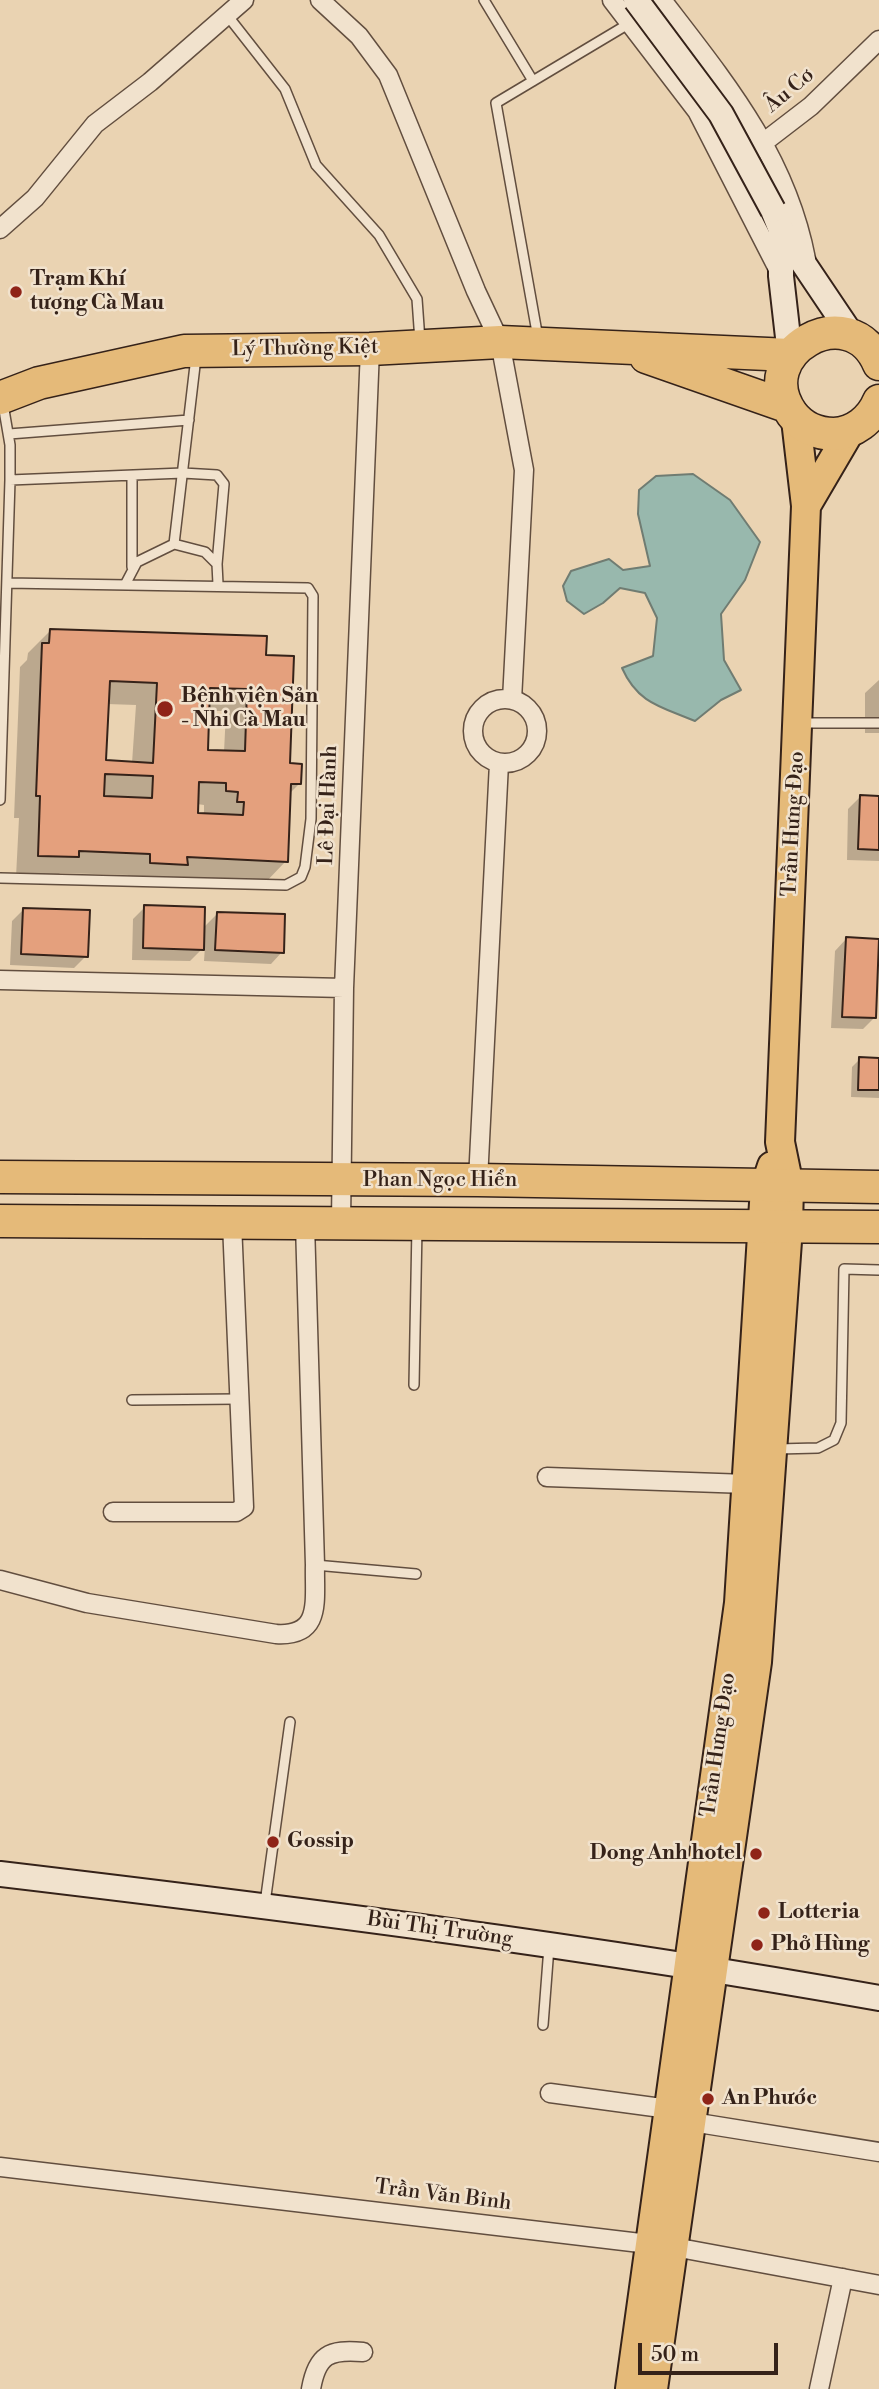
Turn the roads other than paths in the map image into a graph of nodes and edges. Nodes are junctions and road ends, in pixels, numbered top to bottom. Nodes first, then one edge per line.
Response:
1 (244, 0) edge
2 (320, 0) edge
3 (484, 0) edge
4 (612, 0) edge
5 (670, 2) edge
6 (633, 11) edge
7 (227, 15) junction
8 (879, 40) edge
9 (533, 81) junction
10 (765, 141) junction
11 (728, 171) junction
12 (777, 220) junction
13 (0, 229) edge
14 (807, 266) junction
15 (781, 276) junction
16 (500, 342) junction
17 (539, 344) junction
18 (615, 345) junction
19 (420, 346) junction
20 (872, 347) edge
21 (370, 349) junction
22 (197, 351) junction
23 (790, 355) junction
24 (1, 396) edge
25 (878, 407) edge
26 (791, 413) junction
27 (189, 420) junction
28 (850, 431) junction
29 (9, 434) junction
30 (183, 473) junction
31 (132, 477) junction
32 (10, 480) junction
33 (806, 506) junction
34 (174, 544) junction
35 (217, 564) junction
36 (132, 567) junction
37 (4, 571) edge
38 (7, 583) junction
39 (126, 583) junction
40 (218, 584) junction
41 (3, 641) edge
42 (2, 697) edge
43 (512, 700) junction
44 (799, 723) junction
45 (879, 723) edge
46 (1, 742) edge
47 (499, 763) junction
48 (0, 790) edge
49 (0, 800) edge
50 (0, 878) edge
51 (0, 981) edge
52 (344, 988) junction
53 (0, 1177) edge
54 (478, 1180) junction
55 (343, 1181) junction
56 (777, 1187) junction
57 (879, 1187) edge
58 (0, 1222) edge
59 (341, 1222) junction
60 (232, 1223) junction
61 (306, 1224) junction
62 (417, 1226) junction
63 (776, 1227) junction
64 (879, 1227) edge
65 (879, 1269) edge
66 (414, 1385) dead end
67 (238, 1399) junction
68 (132, 1400) dead end
69 (772, 1449) junction
70 (547, 1477) dead end
71 (747, 1484) junction
72 (113, 1512) dead end
73 (315, 1565) junction
74 (416, 1574) dead end
75 (752, 1576) junction
76 (0, 1580) edge
77 (289, 1722) dead end
78 (0, 1874) edge
79 (265, 1905) junction
80 (549, 1945) junction
81 (699, 1966) junction
82 (879, 1998) edge
83 (543, 2025) dead end
84 (550, 2093) dead end
85 (680, 2115) junction
86 (879, 2152) edge
87 (0, 2166) edge
88 (663, 2245) junction
89 (843, 2278) junction
90 (879, 2285) edge
91 (363, 2352) dead end
92 (311, 2389) edge
93 (630, 2389) edge
94 (653, 2389) edge
95 (818, 2389) edge

1 - 7 street
2 - 16 street
3 - 9 lane
4 - 6 street
5 - 10 street
6 - 9 lane
6 - 11 street
6 - 12 street, bridge
7 - 13 street
7 - 19 lane
8 - 10 street, Âu Cơ
9 - 17 lane
10 - 11 street, Âu Cơ
10 - 14 street
11 - 15 street
12 - 14 street
12 - 15 street
14 - 20 street
15 - 23 street
16 - 17 highway, Lý Thường Kiệt
16 - 19 highway, Lý Thường Kiệt
16 - 43 street
17 - 18 highway, Lý Thường Kiệt
18 - 23 highway, Lý Thường Kiệt
18 - 26 highway, Lý Thường Kiệt
19 - 21 highway, Lý Thường Kiệt
20 - 23 highway
21 - 22 highway, Lý Thường Kiệt
21 - 52 street, Lê Đại Hành
22 - 24 highway, Lý Thường Kiệt
22 - 27 lane
23 - 26 highway
24 - 29 lane
25 - 28 highway
26 - 28 highway, Lý Thường Kiệt
26 - 33 main road, Trần Hưng Đạo
27 - 29 lane
27 - 30 lane
28 - 33 main road, Trần Hưng Đạo
29 - 32 lane
30 - 31 lane
30 - 34 lane
30 - 35 lane
31 - 32 lane
31 - 36 lane
32 - 37 lane
33 - 44 main road, Trần Hưng Đạo
34 - 35 lane
34 - 36 lane
35 - 40 lane
36 - 39 lane
37 - 38 lane
38 - 39 lane
38 - 41 lane
39 - 40 lane
40 - 50 lane
41 - 42 lane
42 - 46 lane
43 - 47 street
43 - 47 street
44 - 45 lane
44 - 56 main road, Trần Hưng Đạo
46 - 48 lane
47 - 54 street
48 - 49 lane
51 - 52 street
52 - 55 street, Lê Đại Hành
53 - 55 highway, Phan Ngọc Hiển
54 - 55 highway, Phan Ngọc Hiển
54 - 56 highway, Phan Ngọc Hiển
55 - 59 street, Lê Đại Hành
56 - 57 highway, Phan Ngọc Hiển
56 - 63 main road, Trần Hưng Đạo
58 - 60 highway, Phan Ngọc Hiển
59 - 61 highway, Phan Ngọc Hiển
59 - 62 highway, Phan Ngọc Hiển
60 - 61 highway, Phan Ngọc Hiển
60 - 67 street
61 - 73 street
62 - 63 highway, Phan Ngọc Hiển
62 - 66 lane
63 - 64 highway, Phan Ngọc Hiển
63 - 69 main road, Trần Hưng Đạo
63 - 71 main road, Trần Hưng Đạo
65 - 69 lane
67 - 68 lane
67 - 72 street
69 - 75 main road, Trần Hưng Đạo
70 - 71 street
71 - 75 main road, Trần Hưng Đạo
73 - 74 lane
73 - 76 street
75 - 81 main road, Trần Hưng Đạo
77 - 79 lane
78 - 79 street, Bùi Thị Trường
79 - 80 street, Bùi Thị Trường
80 - 81 street, Bùi Thị Trường
80 - 83 lane
81 - 82 street, Bùi Thị Trường
81 - 85 main road, Trần Hưng Đạo
84 - 85 street
85 - 86 street
85 - 88 main road, Trần Hưng Đạo
87 - 88 street, Trần Văn Bỉnh
88 - 89 street, Trần Văn Bỉnh
88 - 93 main road, Trần Hưng Đạo
88 - 94 main road, Trần Hưng Đạo
89 - 90 street, Trần Văn Bỉnh
89 - 95 street
91 - 92 street

